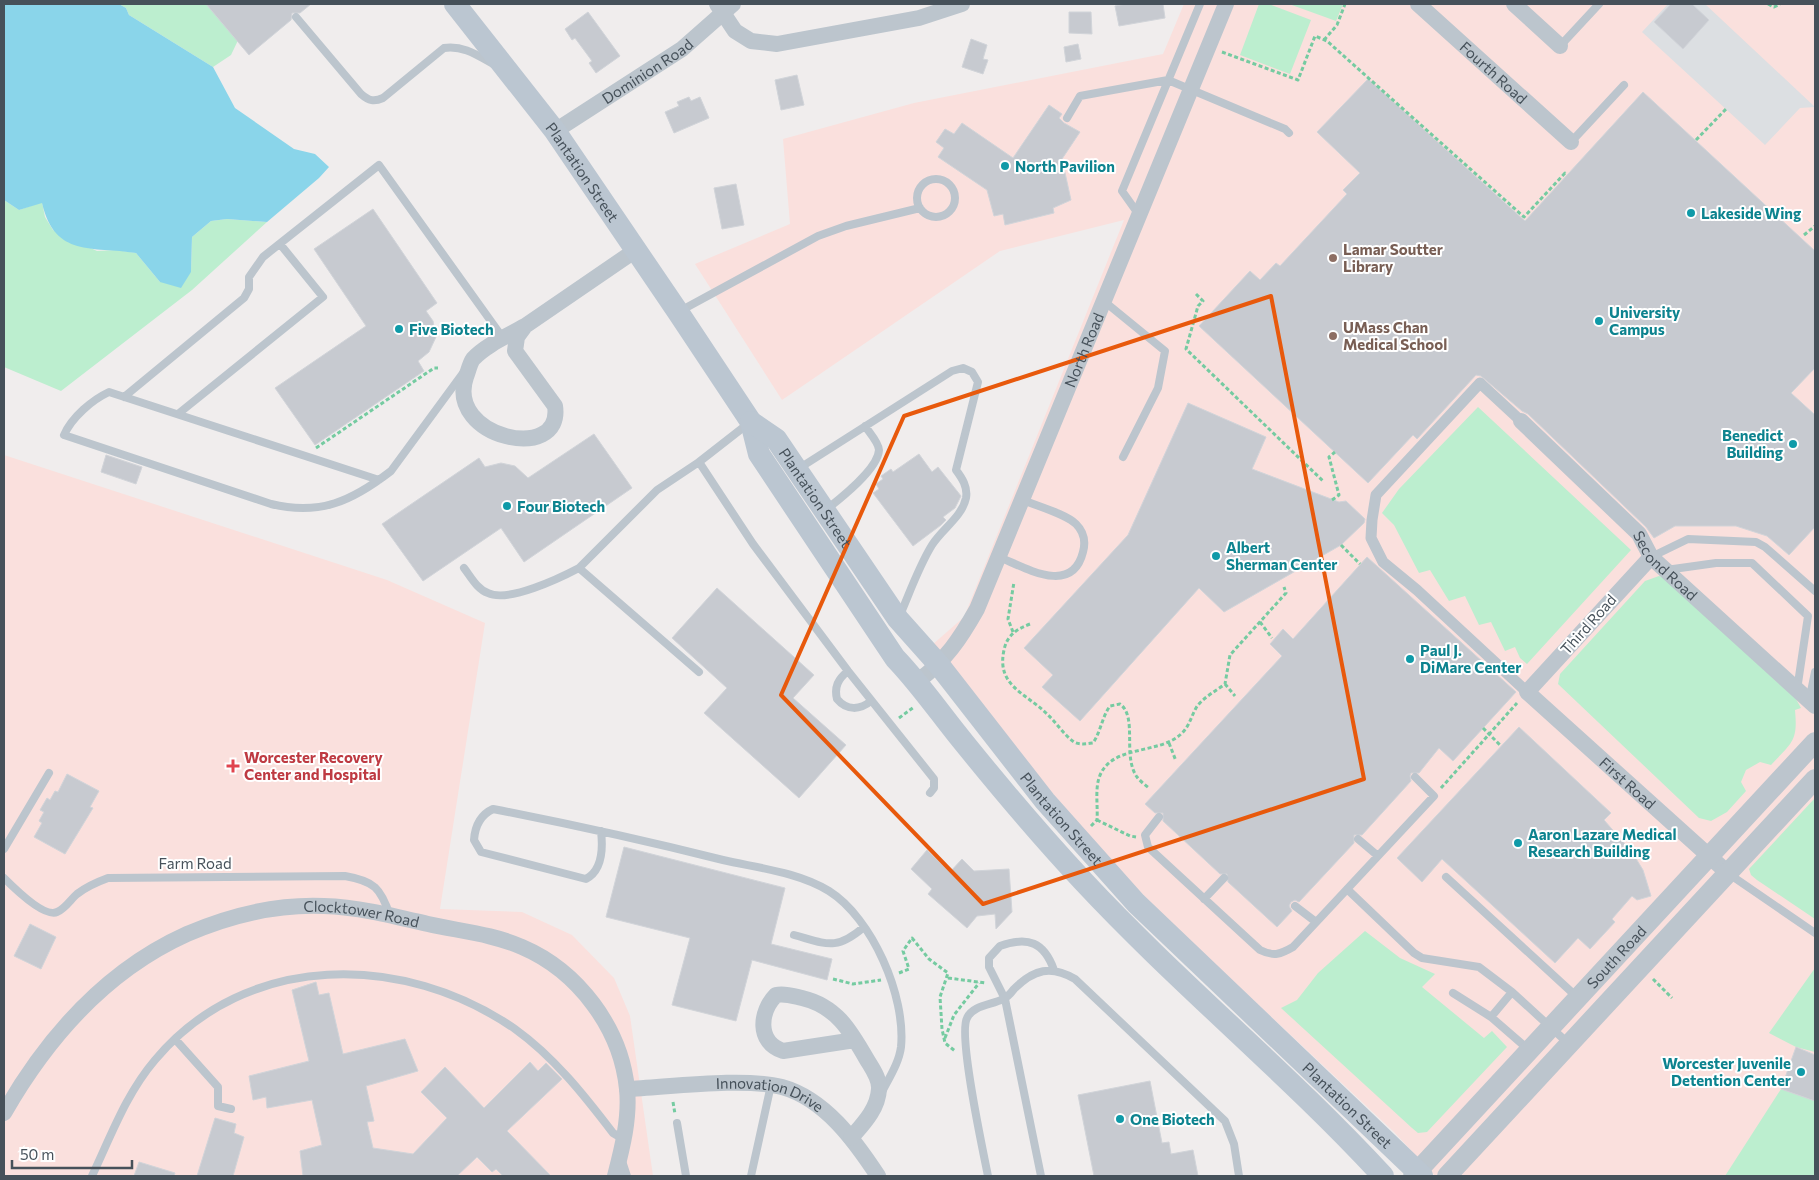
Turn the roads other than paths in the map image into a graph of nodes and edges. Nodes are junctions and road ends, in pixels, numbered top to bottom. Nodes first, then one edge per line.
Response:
1 (455, 4) edge
2 (962, 4) edge
3 (1200, 4) edge
4 (1226, 4) edge
5 (1418, 4) edge
6 (1514, 4) edge
7 (1599, 4) edge
8 (724, 8) edge
9 (296, 17) dead end
10 (1560, 46) joint
11 (508, 72) junction
12 (1168, 80) junction
13 (1624, 85) dead end
14 (1190, 88) junction
15 (1067, 118) dead end
16 (554, 131) junction
17 (1290, 133) dead end
18 (1571, 142) joint
19 (920, 208) junction
20 (1140, 216) junction
21 (280, 244) junction
22 (636, 250) junction
23 (1105, 302) junction
24 (678, 312) junction
25 (525, 326) junction
26 (503, 338) junction
27 (473, 360) junction
28 (124, 397) junction
29 (178, 414) junction
30 (1520, 421) joint
31 (751, 422) junction
32 (865, 426) junction
33 (1123, 457) dead end
34 (699, 462) junction
35 (796, 470) junction
36 (379, 480) junction
37 (1023, 500) junction
38 (824, 511) junction
39 (999, 557) junction
40 (1650, 557) junction
41 (464, 568) dead end
42 (579, 568) junction
43 (1666, 570) junction
44 (1815, 590) edge
45 (898, 619) junction
46 (939, 665) junction
47 (699, 672) dead end
48 (848, 672) junction
49 (1815, 672) edge
50 (918, 682) junction
51 (1797, 690) junction
52 (1527, 692) junction
53 (871, 701) junction
54 (1812, 704) edge
55 (1815, 742) edge
56 (49, 773) dead end
57 (1415, 777) dead end
58 (1815, 779) edge
59 (930, 793) dead end
60 (1159, 817) dead end
61 (602, 831) junction
62 (1358, 839) dead end
63 (4, 849) edge
64 (1378, 856) junction
65 (1709, 857) junction
66 (1729, 874) junction
67 (1446, 877) dead end
68 (4, 878) edge
69 (1224, 878) dead end
70 (1347, 889) junction
71 (1204, 899) junction
72 (1295, 906) dead end
73 (390, 916) junction
74 (1316, 922) junction
75 (864, 927) junction
76 (1815, 932) edge
77 (794, 935) dead end
78 (1054, 970) junction
79 (1512, 992) junction
80 (1453, 993) dead end
81 (1578, 998) junction
82 (1005, 999) junction
83 (1491, 1017) junction
84 (1550, 1028) junction
85 (175, 1039) junction
86 (856, 1040) junction
87 (1568, 1044) junction
88 (1529, 1051) junction
89 (771, 1085) junction
90 (627, 1089) junction
91 (875, 1105) junction
92 (231, 1109) dead end
93 (4, 1113) edge
94 (677, 1123) dead end
95 (851, 1138) junction
96 (622, 1146) junction
97 (1417, 1175) edge
98 (92, 1176) edge
99 (615, 1176) edge
100 (627, 1176) edge
101 (686, 1176) edge
102 (751, 1176) edge
103 (878, 1176) edge
104 (988, 1176) edge
105 (1040, 1176) edge
106 (1239, 1176) edge
107 (1383, 1176) edge
108 (1447, 1176) edge

1 - 11 main road, Plantation Street
2 - 8 street
3 - 12 lane
4 - 14 street, North Road
5 - 18 street, Fourth Road
6 - 10 street
7 - 10 lane
8 - 16 street, Dominion Road
9 - 11 lane
11 - 16 main road, Plantation Street
12 - 14 lane
12 - 15 lane
12 - 20 lane
13 - 18 lane
14 - 17 lane
14 - 20 street, North Road
16 - 22 main road, Plantation Street
19 - 19 lane
19 - 24 lane
20 - 23 street, North Road
21 - 26 lane
21 - 28 lane
21 - 29 lane
22 - 24 main road, Plantation Street
22 - 25 street
23 - 33 lane
23 - 37 street, North Road
24 - 31 main road, Plantation Street
25 - 26 street
25 - 27 street
26 - 27 street
27 - 36 lane
28 - 29 lane
28 - 36 lane
29 - 36 lane
30 - 40 street, Second Road
30 - 52 street
31 - 34 lane
31 - 35 main road, Plantation Street
31 - 50 main road, Plantation Street
32 - 35 lane
32 - 38 lane
32 - 45 lane
34 - 42 lane
34 - 48 lane
35 - 38 main road, Plantation Street
37 - 39 street, North Road
37 - 39 lane
38 - 45 main road, Plantation Street
39 - 46 street, North Road
40 - 43 street, Second Road
40 - 44 lane
40 - 52 street, Third Road
41 - 42 lane
42 - 47 lane
43 - 51 street, Second Road
43 - 51 lane
45 - 46 main road, Plantation Street
46 - 50 street, North Road
46 - 97 main road, Plantation Street
48 - 53 lane
48 - 53 lane
49 - 54 lane
50 - 107 main road, Plantation Street
51 - 54 street, Second Road
52 - 65 street, First Road
53 - 59 lane
55 - 65 street, South Road
56 - 63 lane
57 - 64 lane
58 - 66 street, South Road
60 - 71 lane
61 - 61 lane
61 - 75 lane
62 - 64 lane
64 - 70 lane
65 - 66 street, First Road
65 - 81 street, South Road
66 - 76 lane
66 - 87 street, South Road
67 - 81 lane
68 - 73 lane, Farm Road
69 - 71 lane
70 - 74 lane
70 - 79 lane
71 - 74 lane
72 - 74 lane
73 - 90 street, Clocktower Road
73 - 93 street, Clocktower Road
75 - 77 lane
75 - 91 lane
78 - 82 lane
78 - 82 lane
78 - 106 lane
79 - 83 lane
79 - 84 lane
80 - 83 lane
81 - 84 street, South Road
82 - 104 lane
82 - 105 lane
83 - 88 lane
84 - 87 lane
84 - 88 street, South Road
85 - 92 lane
85 - 96 lane
85 - 98 lane
86 - 86 street
86 - 91 street
87 - 108 street, South Road
88 - 97 street, South Road
89 - 90 street, Innovation Drive
89 - 95 street, Innovation Drive
89 - 102 lane
90 - 96 street, Clocktower Road
91 - 95 street
94 - 101 lane
95 - 103 street, Innovation Drive
96 - 99 street, Clocktower Road
96 - 100 lane

